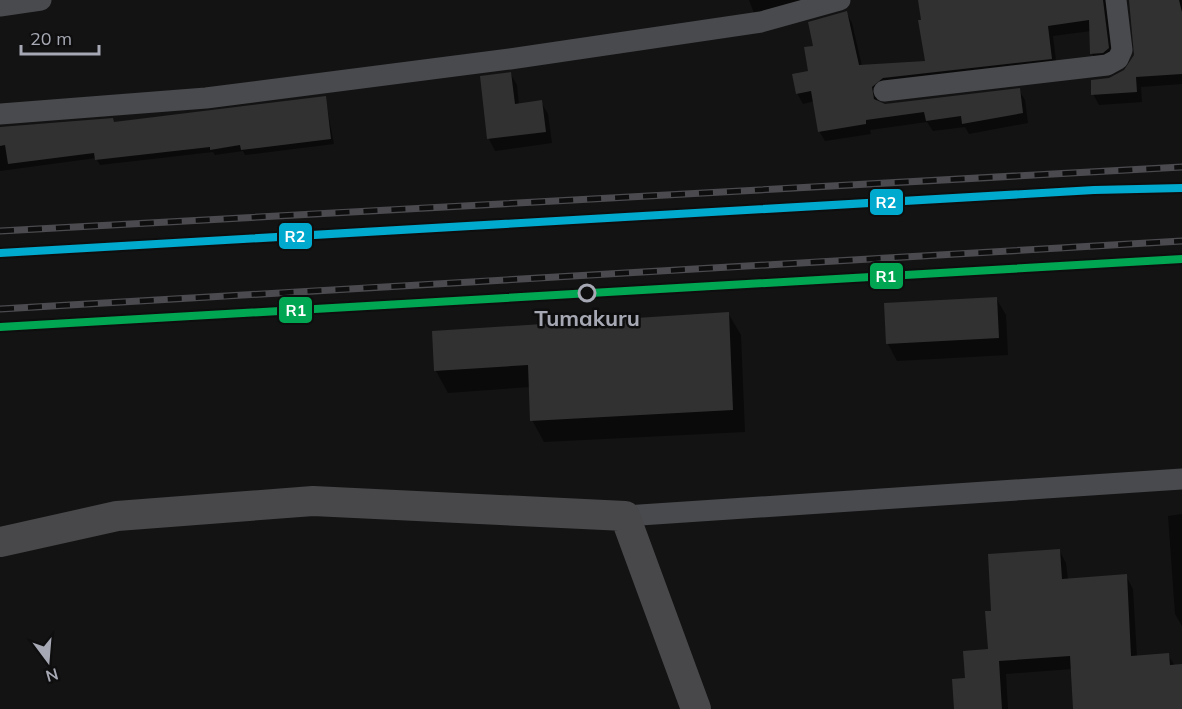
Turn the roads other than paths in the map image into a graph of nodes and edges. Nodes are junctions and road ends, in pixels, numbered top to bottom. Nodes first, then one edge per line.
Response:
1 (41, 0) edge
2 (840, 0) edge
3 (1116, 0) edge
4 (0, 6) edge
5 (884, 91) dead end
6 (0, 114) edge
7 (1182, 479) edge
8 (625, 516) junction
9 (0, 542) edge
10 (696, 709) edge

1 - 4 street
2 - 6 street
3 - 5 street
7 - 8 street
8 - 9 street
8 - 10 street

